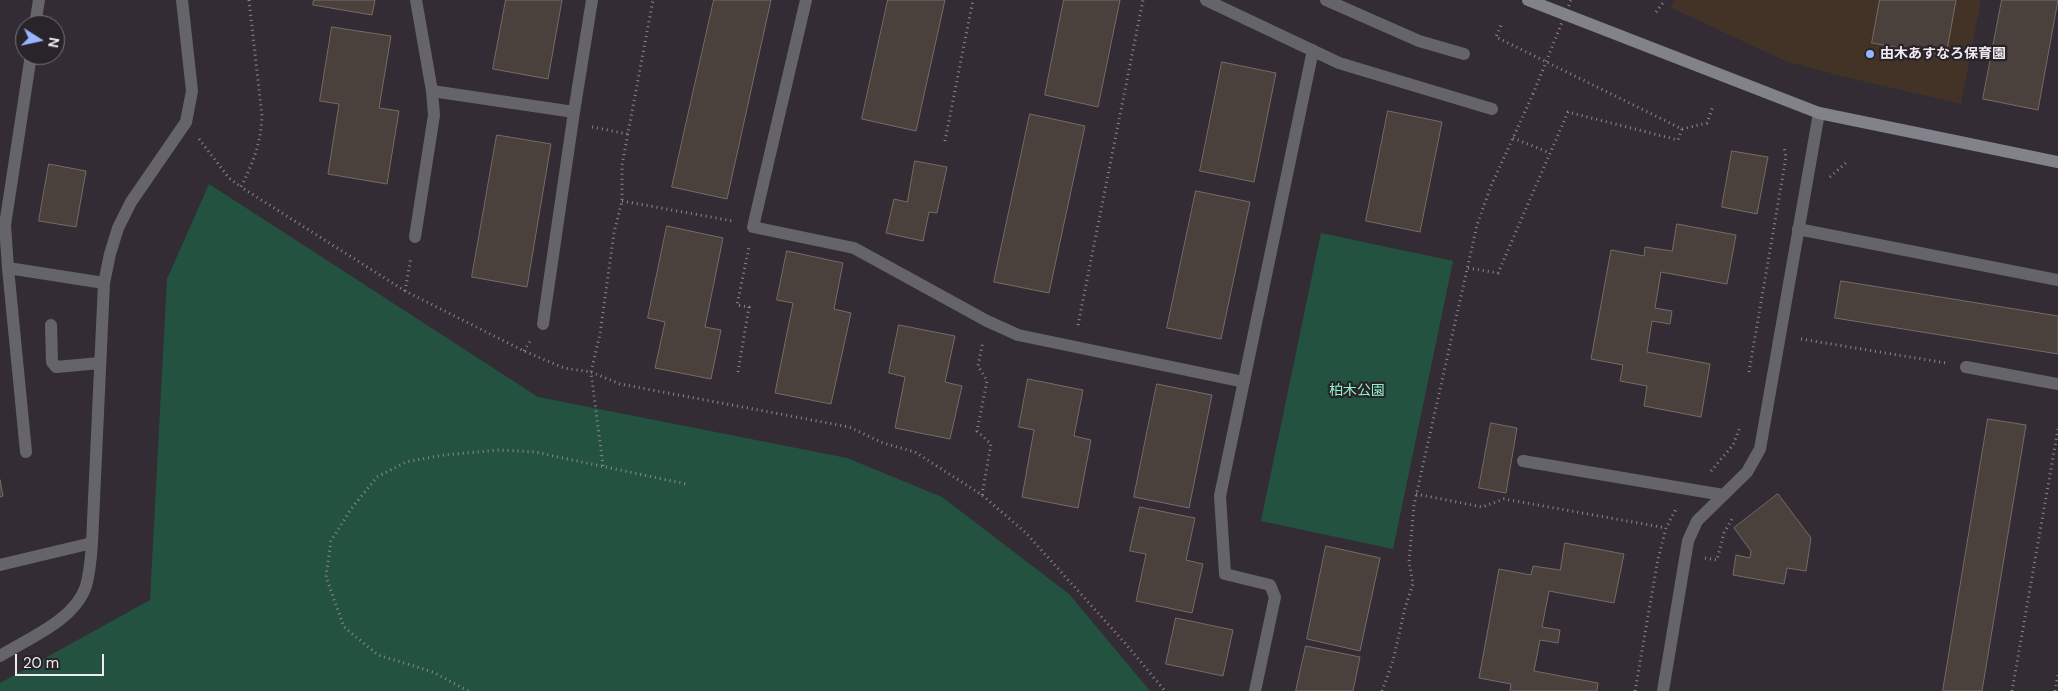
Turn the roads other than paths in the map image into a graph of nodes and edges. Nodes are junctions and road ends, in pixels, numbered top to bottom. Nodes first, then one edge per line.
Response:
1 (39, 0) edge
2 (182, 0) edge
3 (416, 0) edge
4 (592, 0) edge
5 (806, 0) edge
6 (1206, 0) edge
7 (1326, 0) edge
8 (1528, 0) edge
9 (37, 15) edge
10 (1313, 50) junction
11 (1464, 54) dead end
12 (30, 65) edge
13 (432, 91) junction
14 (1492, 109) dead end
15 (1819, 113) junction
16 (574, 118) junction
17 (2058, 162) edge
18 (1798, 230) junction
19 (415, 237) road end
20 (8, 268) junction
21 (2058, 280) edge
22 (104, 283) junction
23 (543, 324) dead end
24 (51, 325) dead end
25 (100, 364) junction
26 (1966, 367) road end
27 (1244, 382) junction
28 (2058, 384) edge
29 (26, 452) dead end
30 (1523, 461) dead end
31 (1723, 495) junction
32 (92, 543) junction
33 (0, 565) edge
34 (0, 656) edge
35 (1256, 691) edge
36 (1664, 691) edge

1 - 9 lane
2 - 22 lane
3 - 13 lane
4 - 16 lane
5 - 27 lane
6 - 10 lane
7 - 11 lane
8 - 15 street
10 - 14 lane
10 - 27 lane
12 - 20 lane
13 - 16 lane
13 - 19 lane
15 - 17 street
15 - 18 lane
16 - 23 lane
18 - 21 lane
18 - 31 lane
20 - 22 lane
20 - 29 lane
22 - 25 lane
24 - 25 lane
25 - 32 lane
26 - 28 lane
27 - 35 lane
30 - 31 lane
31 - 36 lane
32 - 33 lane
32 - 34 lane

